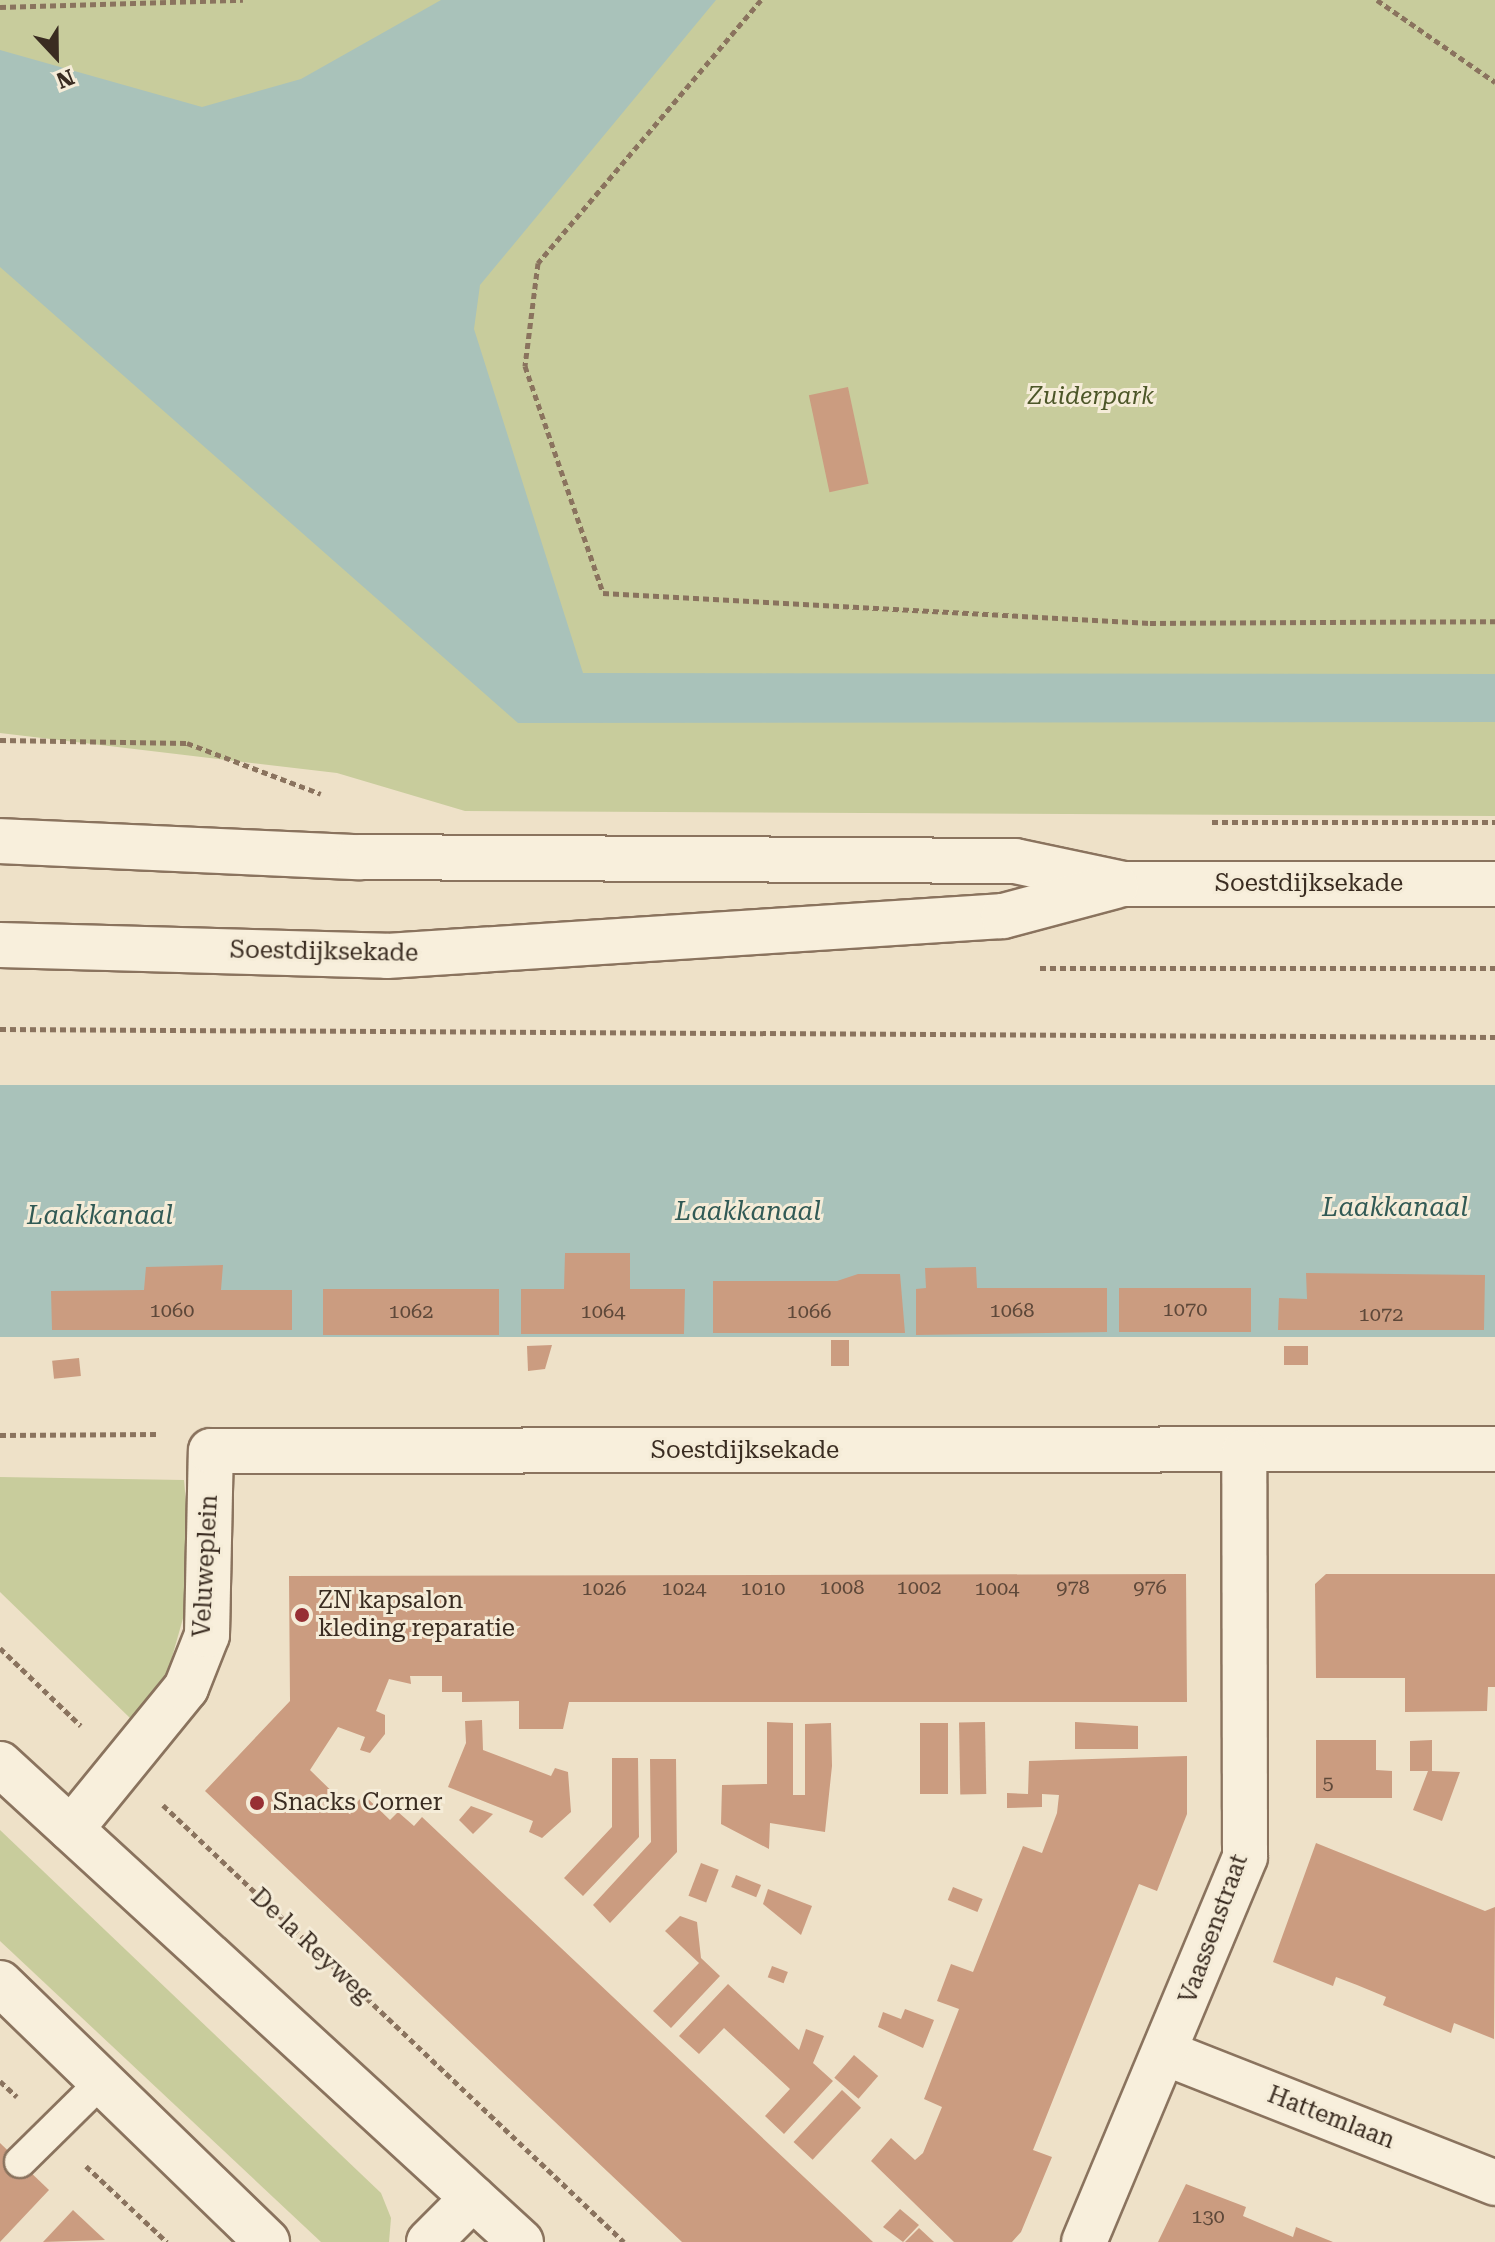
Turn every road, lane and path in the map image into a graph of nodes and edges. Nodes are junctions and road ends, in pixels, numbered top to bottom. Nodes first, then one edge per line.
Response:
1 (243, 0) edge
2 (761, 0) edge
3 (1377, 0) edge
4 (0, 7) edge
5 (1495, 82) edge
6 (1495, 621) edge
7 (0, 841) edge
8 (1123, 884) junction
9 (1495, 884) edge
10 (0, 945) edge
11 (0, 1029) edge
12 (1495, 1037) edge
13 (0, 1435) edge
14 (1495, 1449) edge
15 (211, 1451) junction
16 (1244, 1451) junction
17 (0, 1648) edge
18 (0, 1764) edge
19 (126, 1770) junction
20 (71, 1829) junction
21 (0, 1983) edge
22 (1168, 2054) junction
23 (102, 2081) junction
24 (20, 2162) dead end
25 (1495, 2183) edge
26 (473, 2198) junction
27 (267, 2242) edge
28 (429, 2242) edge
29 (521, 2242) edge
30 (624, 2242) edge
31 (1084, 2242) edge

1 - 4 path
2 - 6 path
3 - 5 path
7 - 8 street, Soestdijksekade
8 - 9 street, Soestdijksekade
8 - 10 street, Soestdijksekade
11 - 12 path
13 - 15 path
14 - 16 street, Soestdijksekade
15 - 16 street, Soestdijksekade
15 - 19 street, Veluweplein
16 - 22 street, Vaassenstraat
17 - 19 path, De la Reyweg
18 - 20 street
19 - 20 street, Veluweplein
19 - 30 path, De la Reyweg
20 - 26 street
21 - 23 street
22 - 25 street, Hattemlaan
22 - 31 street, Vaassenstraat
23 - 24 lane
23 - 27 street
26 - 28 street
26 - 29 street

